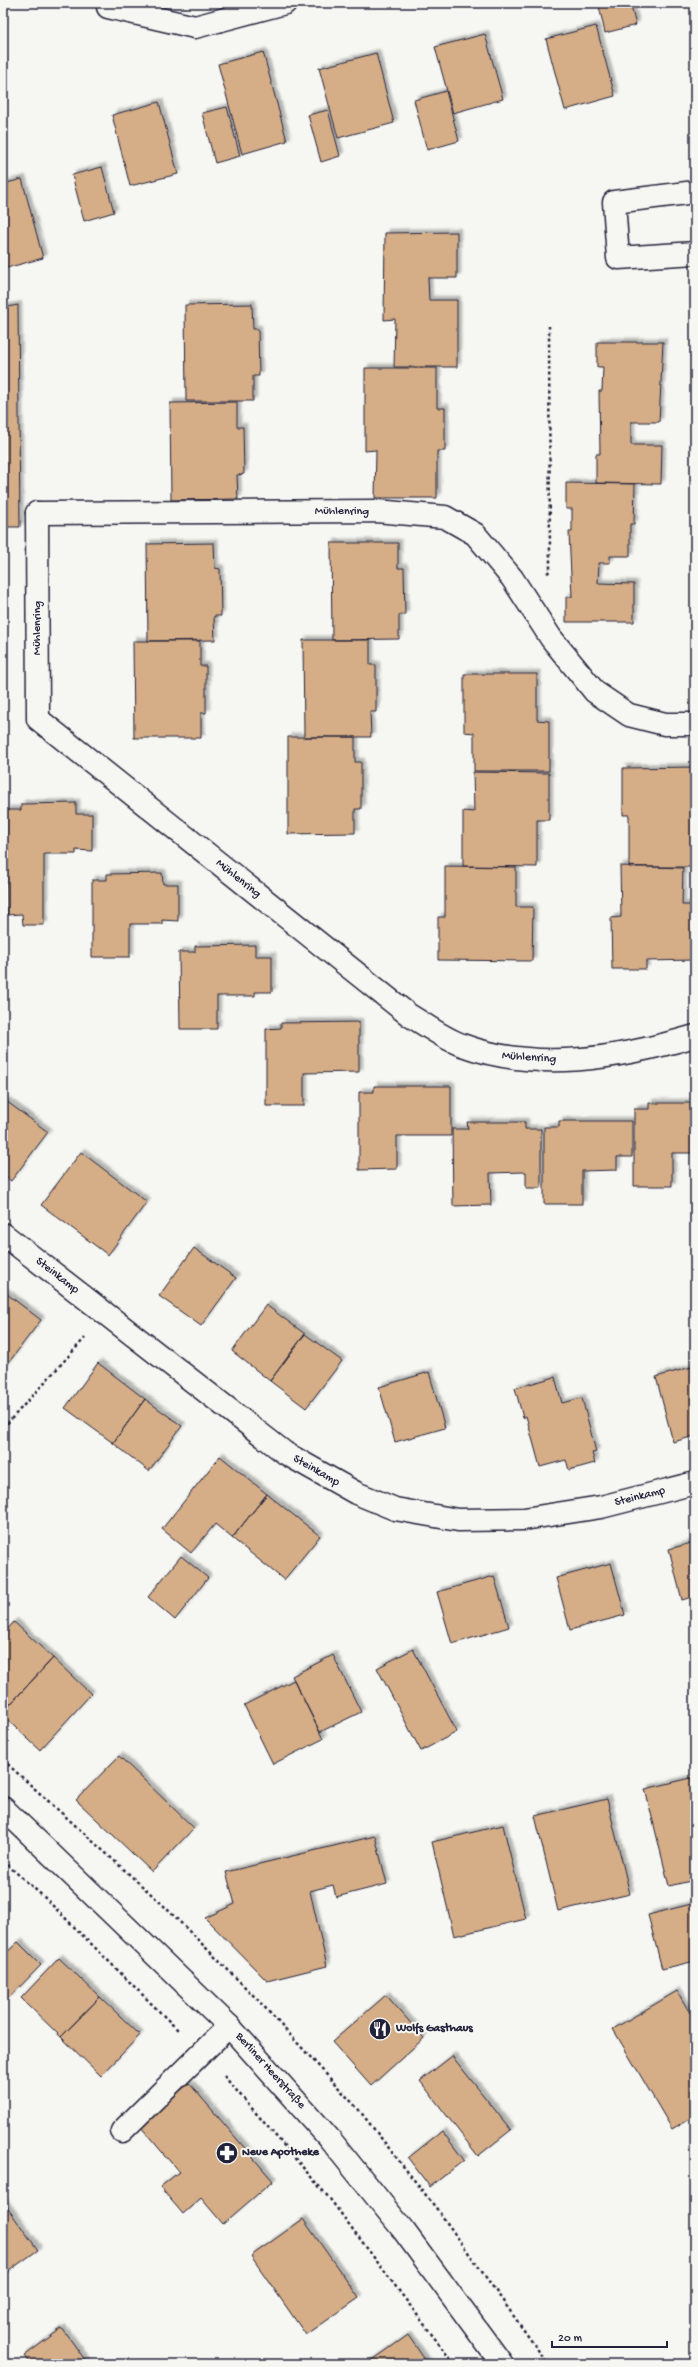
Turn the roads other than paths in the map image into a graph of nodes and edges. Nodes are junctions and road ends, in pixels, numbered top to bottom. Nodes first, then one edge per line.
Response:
1 (285, 3) edge
2 (108, 7) dead end
3 (695, 192) edge
4 (695, 253) edge
5 (695, 724) edge
6 (695, 1036) edge
7 (3, 1234) edge
8 (695, 1483) edge
9 (3, 1808) edge
10 (229, 2026) junction
11 (122, 2131) dead end
12 (502, 2364) edge

1 - 2 street
3 - 4 street
5 - 6 street, Mühlenring
7 - 8 street, Steinkamp
9 - 10 street, Berliner Heerstraße
10 - 11 street
10 - 12 street, Berliner Heerstraße

